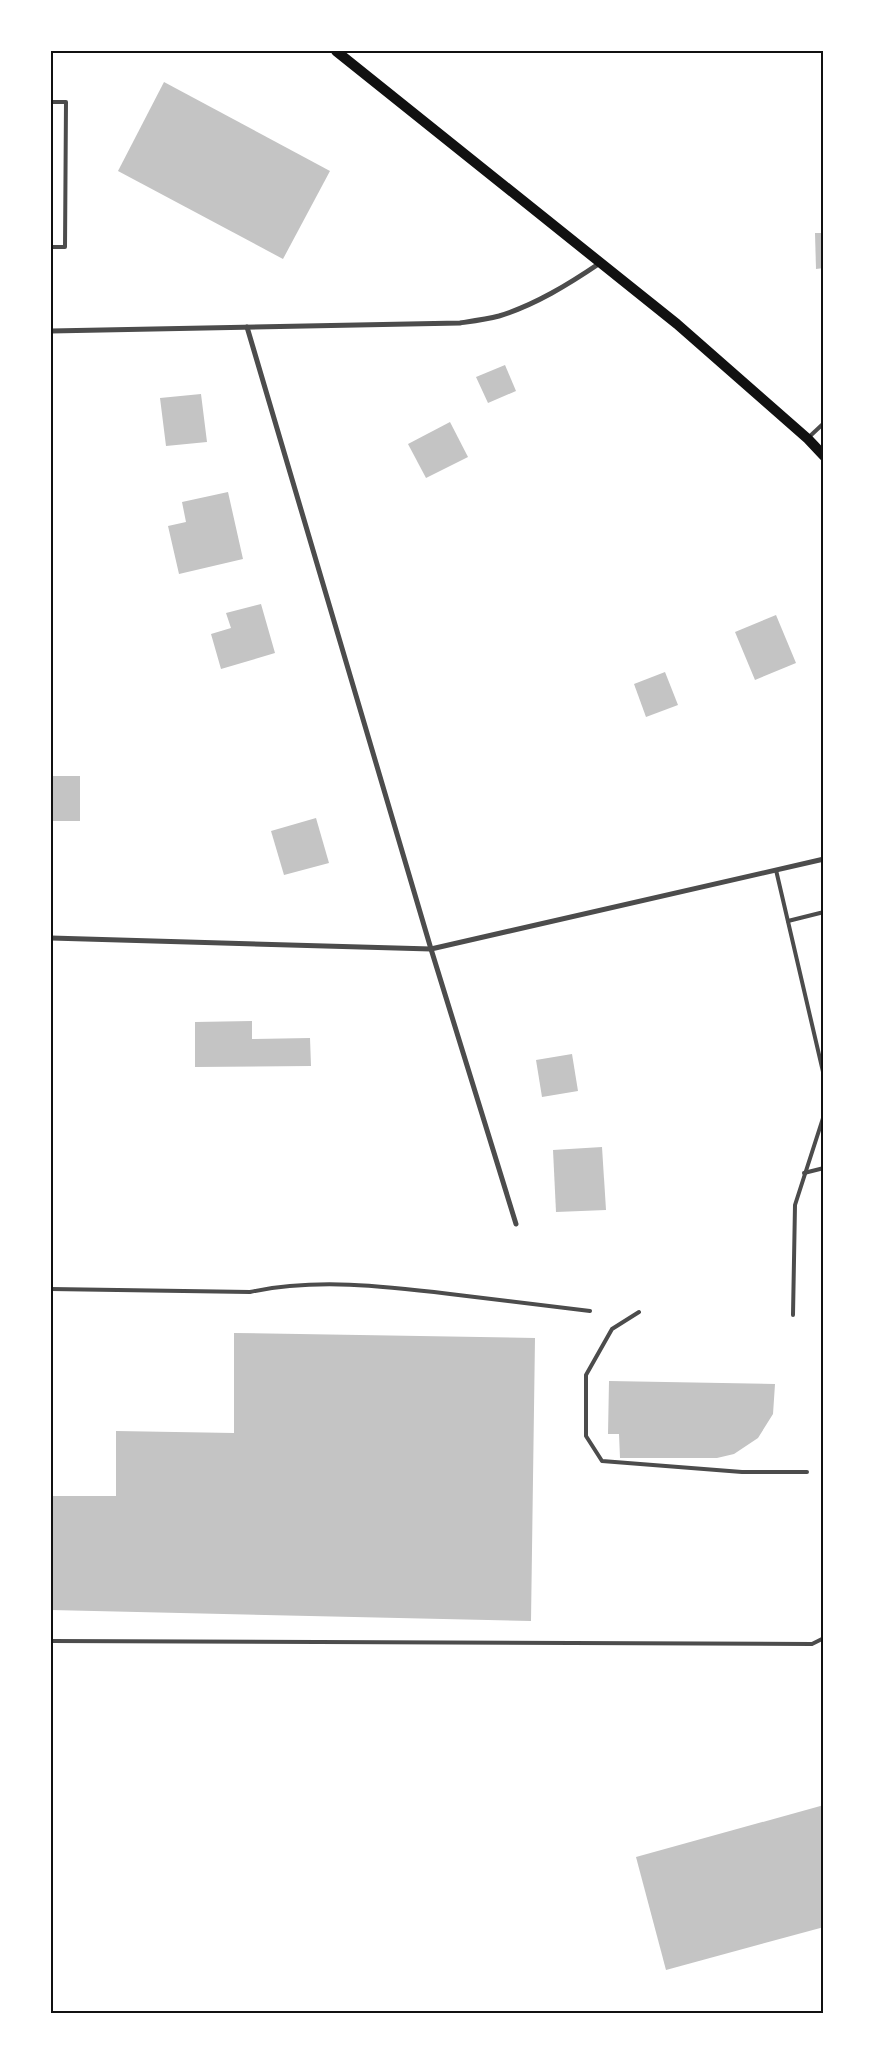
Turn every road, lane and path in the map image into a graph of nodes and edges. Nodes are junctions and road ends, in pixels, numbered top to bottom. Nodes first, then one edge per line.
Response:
1 (336, 51) edge
2 (51, 102) edge
3 (51, 247) edge
4 (600, 262) junction
5 (247, 328) junction
6 (51, 331) edge
7 (824, 423) edge
8 (808, 439) junction
9 (824, 456) edge
10 (824, 859) edge
11 (776, 870) junction
12 (824, 912) edge
13 (788, 921) junction
14 (51, 938) edge
15 (431, 949) junction
16 (823, 1062) edge
17 (824, 1076) edge
18 (824, 1115) edge
19 (824, 1168) edge
20 (804, 1173) junction
21 (516, 1224) dead end
22 (51, 1289) edge
23 (590, 1311) dead end
24 (639, 1312) dead end
25 (794, 1315) dead end
26 (806, 1472) dead end
27 (824, 1638) edge
28 (51, 1641) edge

1 - 4 main road
2 - 3 lane
4 - 5 street
4 - 8 main road
5 - 6 street
5 - 15 street
7 - 8 lane
8 - 9 main road
10 - 11 street
11 - 13 lane
11 - 15 street
12 - 13 lane
13 - 16 lane
14 - 15 street
15 - 21 street
16 - 17 lane
18 - 20 lane
19 - 20 lane
20 - 25 lane
22 - 23 lane
24 - 26 lane
27 - 28 lane

